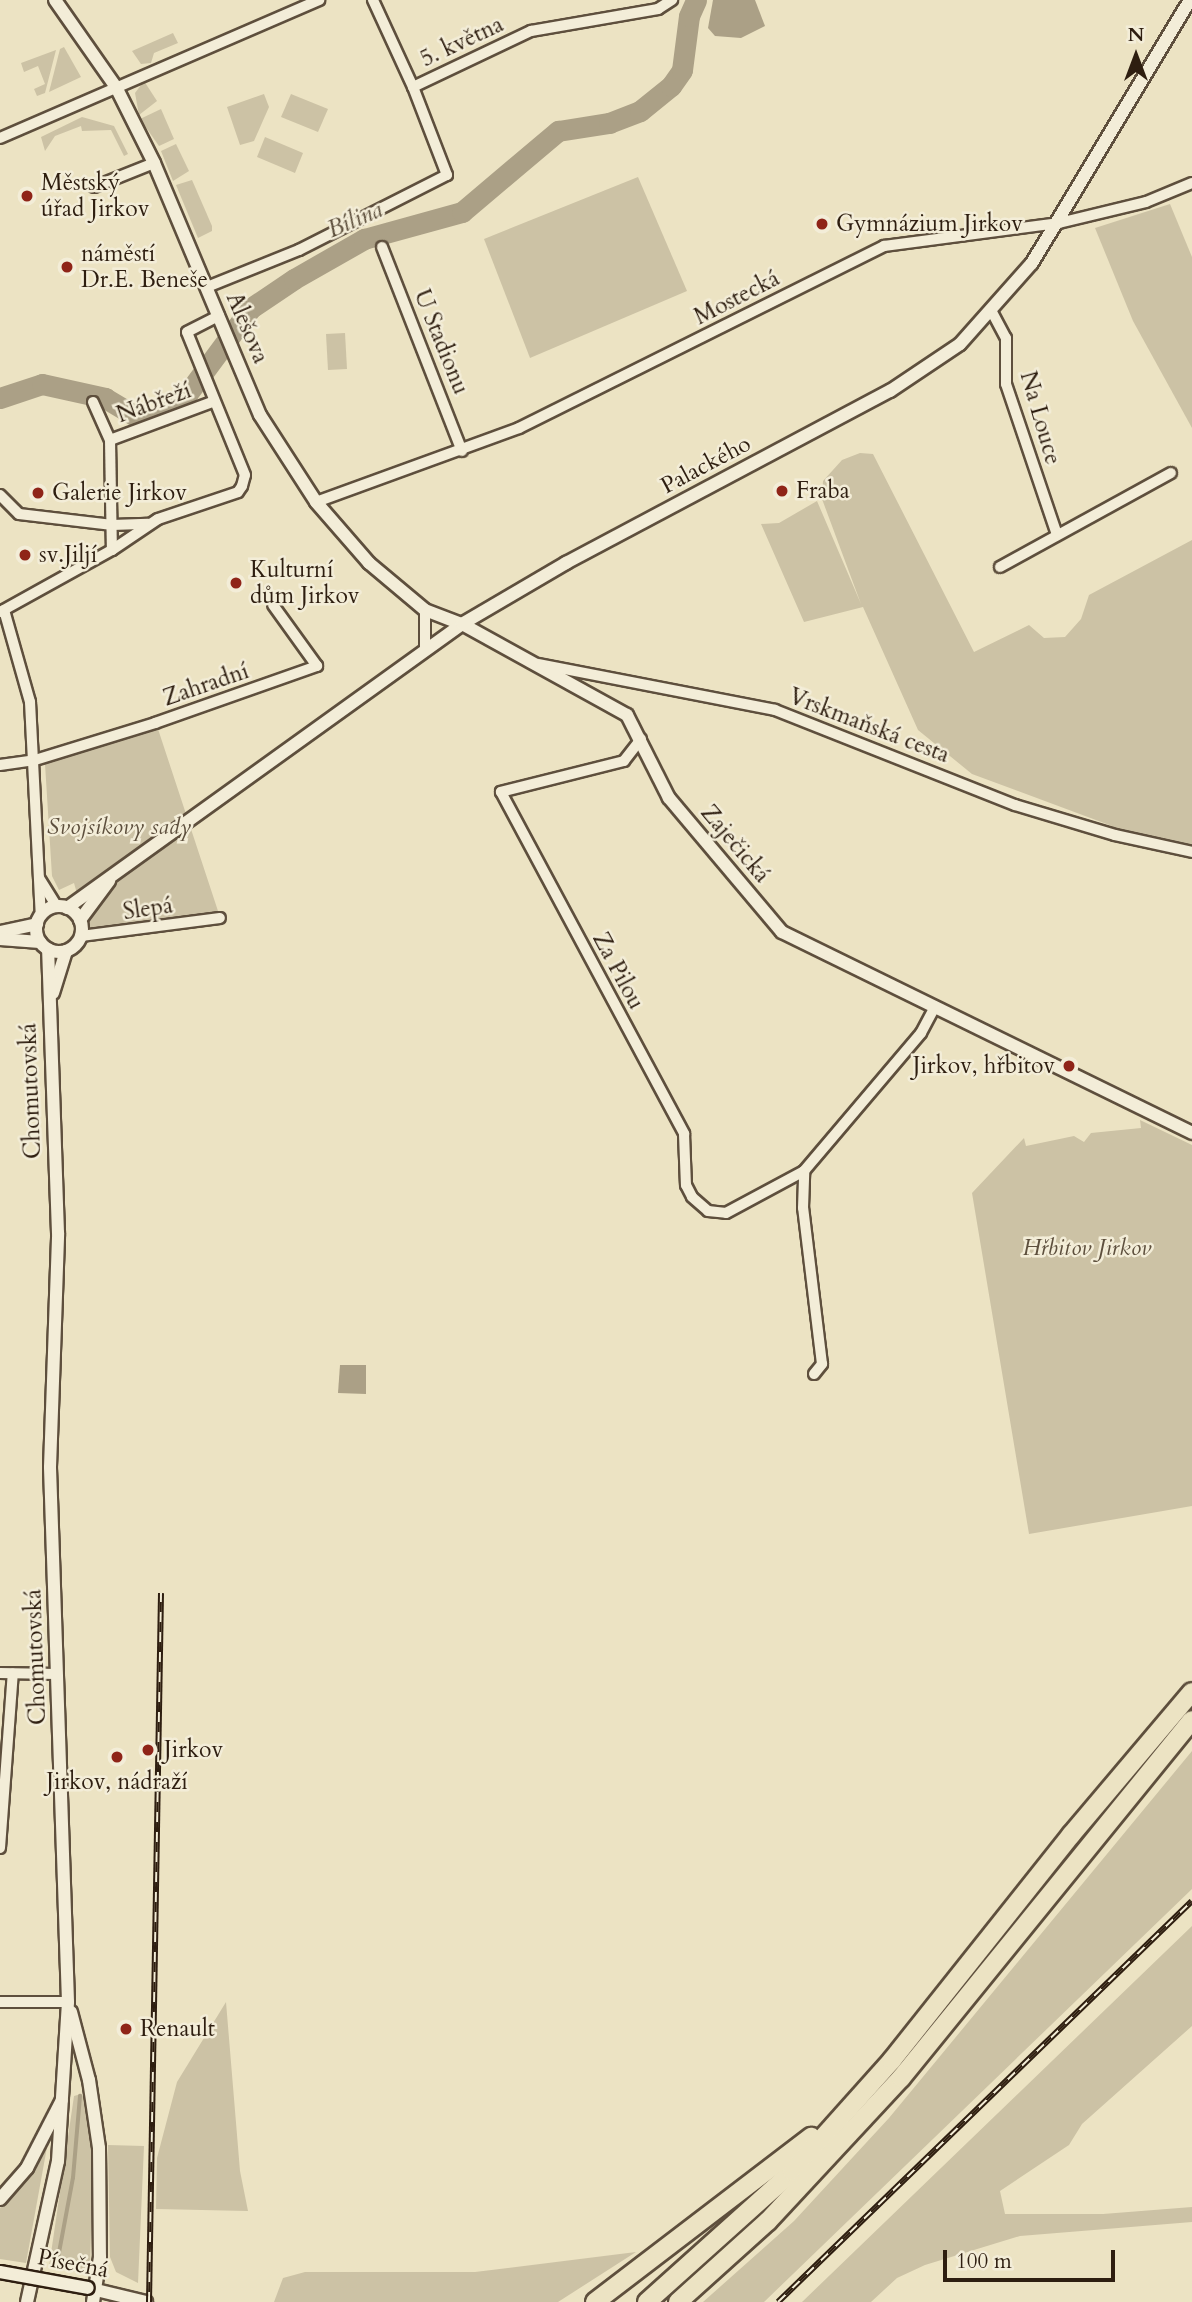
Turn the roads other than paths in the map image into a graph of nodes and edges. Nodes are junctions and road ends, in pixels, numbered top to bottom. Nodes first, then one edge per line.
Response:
1 (55, 0) edge
2 (319, 0) edge
3 (373, 0) edge
4 (672, 0) edge
5 (1190, 0) edge
6 (116, 87) junction
7 (413, 87) junction
8 (0, 138) edge
9 (154, 163) junction
10 (1192, 183) edge
11 (94, 187) dead end
12 (1059, 223) junction
13 (382, 247) dead end
14 (207, 287) junction
15 (992, 312) junction
16 (219, 316) junction
17 (93, 402) dead end
18 (212, 402) junction
19 (110, 440) junction
20 (462, 451) junction
21 (1171, 472) dead end
22 (0, 495) edge
23 (316, 502) junction
24 (148, 524) junction
25 (112, 525) junction
26 (1057, 535) junction
27 (112, 550) junction
28 (1000, 568) dead end
29 (273, 605) dead end
30 (425, 610) junction
31 (2, 611) edge
32 (462, 624) junction
33 (425, 650) junction
34 (525, 661) junction
35 (641, 739) junction
36 (35, 760) junction
37 (0, 765) edge
38 (1192, 852) edge
39 (131, 860) junction
40 (38, 877) junction
41 (62, 907) junction
42 (220, 918) dead end
43 (39, 920) junction
44 (80, 920) junction
45 (0, 932) edge
46 (81, 936) junction
47 (0, 939) edge
48 (44, 945) junction
49 (66, 951) junction
50 (49, 1007) junction
51 (935, 1007) junction
52 (1192, 1133) edge
53 (804, 1171) junction
54 (814, 1374) dead end
55 (0, 1673) edge
56 (13, 1673) junction
57 (57, 1674) junction
58 (1192, 1692) edge
59 (1192, 1720) edge
60 (2, 1848) edge
61 (0, 2002) edge
62 (68, 2002) junction
63 (892, 2060) junction
64 (65, 2094) junction
65 (0, 2199) edge
66 (0, 2272) edge
67 (92, 2293) edge
68 (142, 2300) edge
69 (27, 2302) edge
70 (596, 2302) edge
71 (647, 2302) edge
72 (678, 2302) edge

1 - 6 street, Alešova
2 - 6 street
3 - 7 street
4 - 7 street, 5. května
5 - 12 street, Palackého
6 - 8 street
6 - 9 street, Alešova
7 - 14 street, 5. května
9 - 11 street
9 - 14 street, Alešova
10 - 12 street, Mostecká
12 - 15 street, Palackého
12 - 20 street, Mostecká
13 - 20 street, U Stadionu
14 - 16 street, Alešova
15 - 26 street, Na Louce
15 - 32 street, Palackého
16 - 18 street
16 - 23 street, Alešova
17 - 19 street, Nábřeží
18 - 19 street, Nábřeží
18 - 24 street
19 - 25 street, Nábřeží
20 - 23 street, Mostecká
21 - 26 street
22 - 25 street
23 - 30 street, Zaječická
24 - 25 street
24 - 27 street
25 - 27 street, Nábřeží
26 - 28 street
27 - 31 street
29 - 36 street, Zahradní
30 - 32 street, Zaječická
30 - 33 street
31 - 36 street, Chomutovská
32 - 33 street, Palackého
32 - 34 street, Zaječická
33 - 39 street, Palackého
34 - 35 street, Zaječická
34 - 38 street, Vrskmaňská cesta
35 - 51 street, Zaječická
35 - 53 street, Za Pilou
36 - 37 street
36 - 40 street, Chomutovská
39 - 41 street, Palackého
39 - 44 street, Palackého
40 - 41 street
40 - 43 street, Chomutovská
41 - 43 street
41 - 44 street
42 - 46 street, Slepá
43 - 45 street
43 - 48 street, Chomutovská
44 - 46 street
46 - 49 street, Chomutovská
47 - 48 street
48 - 49 street
48 - 50 street, Chomutovská
49 - 50 street, Chomutovská
50 - 57 street, Chomutovská
51 - 52 street, Zaječická
51 - 53 street
53 - 54 street
55 - 56 street
56 - 57 street
56 - 60 street
57 - 62 street, Chomutovská
58 - 63 highway
59 - 72 highway
61 - 62 street
62 - 64 street, Chomutovská
62 - 67 street
63 - 70 highway
63 - 71 highway
64 - 65 street
64 - 69 street, Chomutovská
66 - 67 street, Písečná, bridge
67 - 68 street, Písečná

